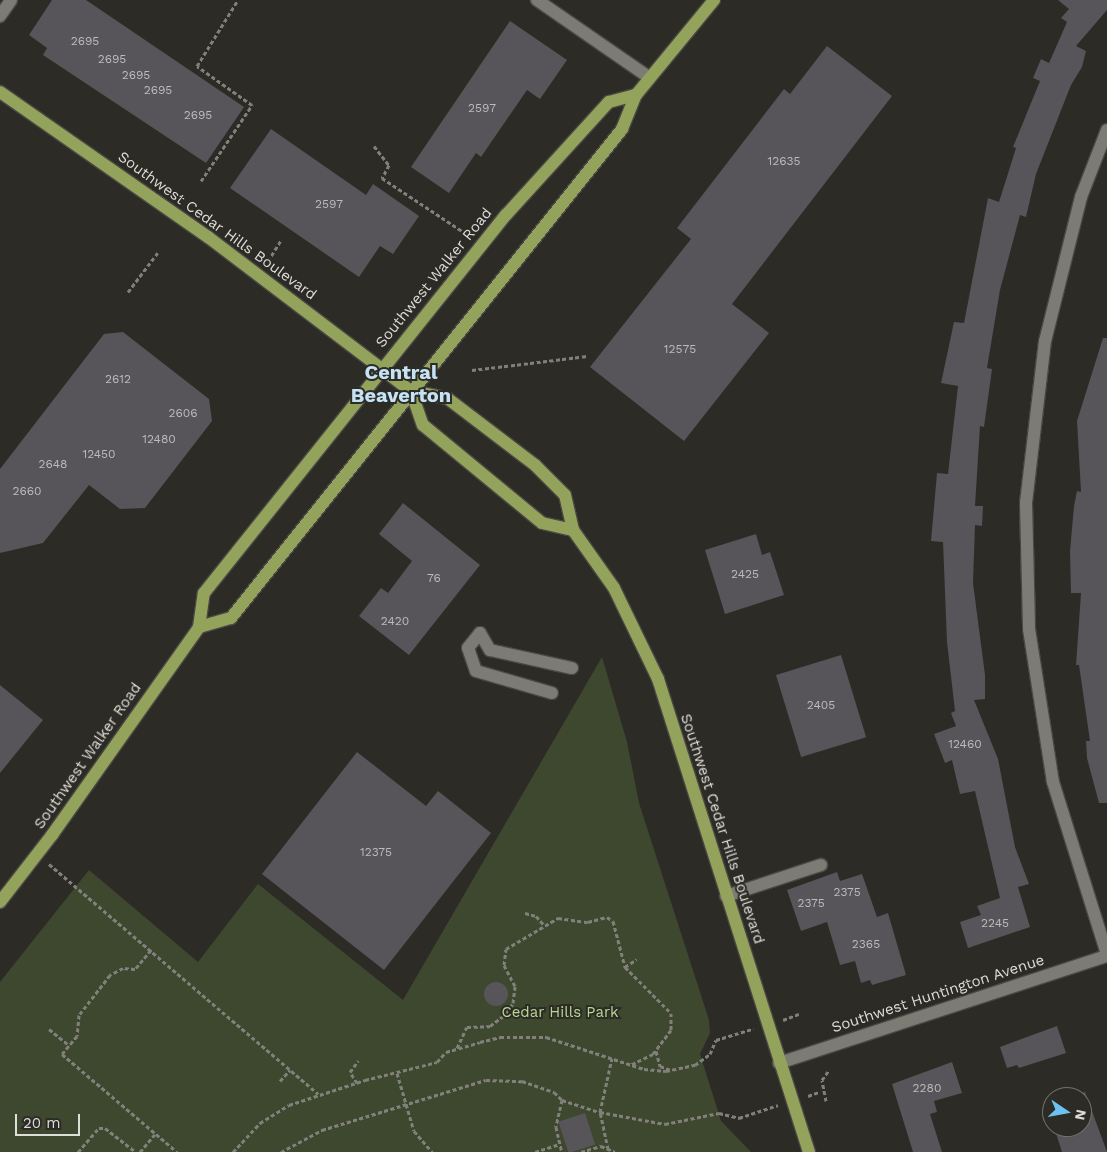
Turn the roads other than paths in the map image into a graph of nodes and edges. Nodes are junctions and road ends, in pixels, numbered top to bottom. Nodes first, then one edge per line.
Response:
1 (11, 0) edge
2 (537, 0) edge
3 (714, 0) edge
4 (0, 16) edge
5 (650, 78) junction
6 (0, 92) edge
7 (636, 95) junction
8 (1107, 130) edge
9 (381, 369) junction
10 (411, 391) junction
11 (573, 530) junction
12 (199, 627) junction
13 (572, 668) dead end
14 (552, 693) dead end
15 (821, 865) dead end
16 (726, 896) junction
17 (0, 902) edge
18 (1107, 955) edge
19 (779, 1063) junction
20 (809, 1152) edge

1 - 4 street
2 - 5 street
3 - 5 main road
5 - 7 main road
6 - 9 main road, Southwest Cedar Hills Boulevard
7 - 9 main road, Southwest Walker Road
7 - 10 main road
8 - 18 street
9 - 10 main road, Southwest Cedar Hills Boulevard
9 - 12 main road, Southwest Walker Road
10 - 11 main road
10 - 11 main road, Southwest Cedar Hills Boulevard
10 - 12 main road
11 - 16 main road, Southwest Cedar Hills Boulevard
12 - 17 main road, Southwest Walker Road
13 - 14 street
15 - 16 street
16 - 19 main road, Southwest Cedar Hills Boulevard
18 - 19 street, Southwest Huntington Avenue
19 - 20 main road, Southwest Cedar Hills Boulevard

